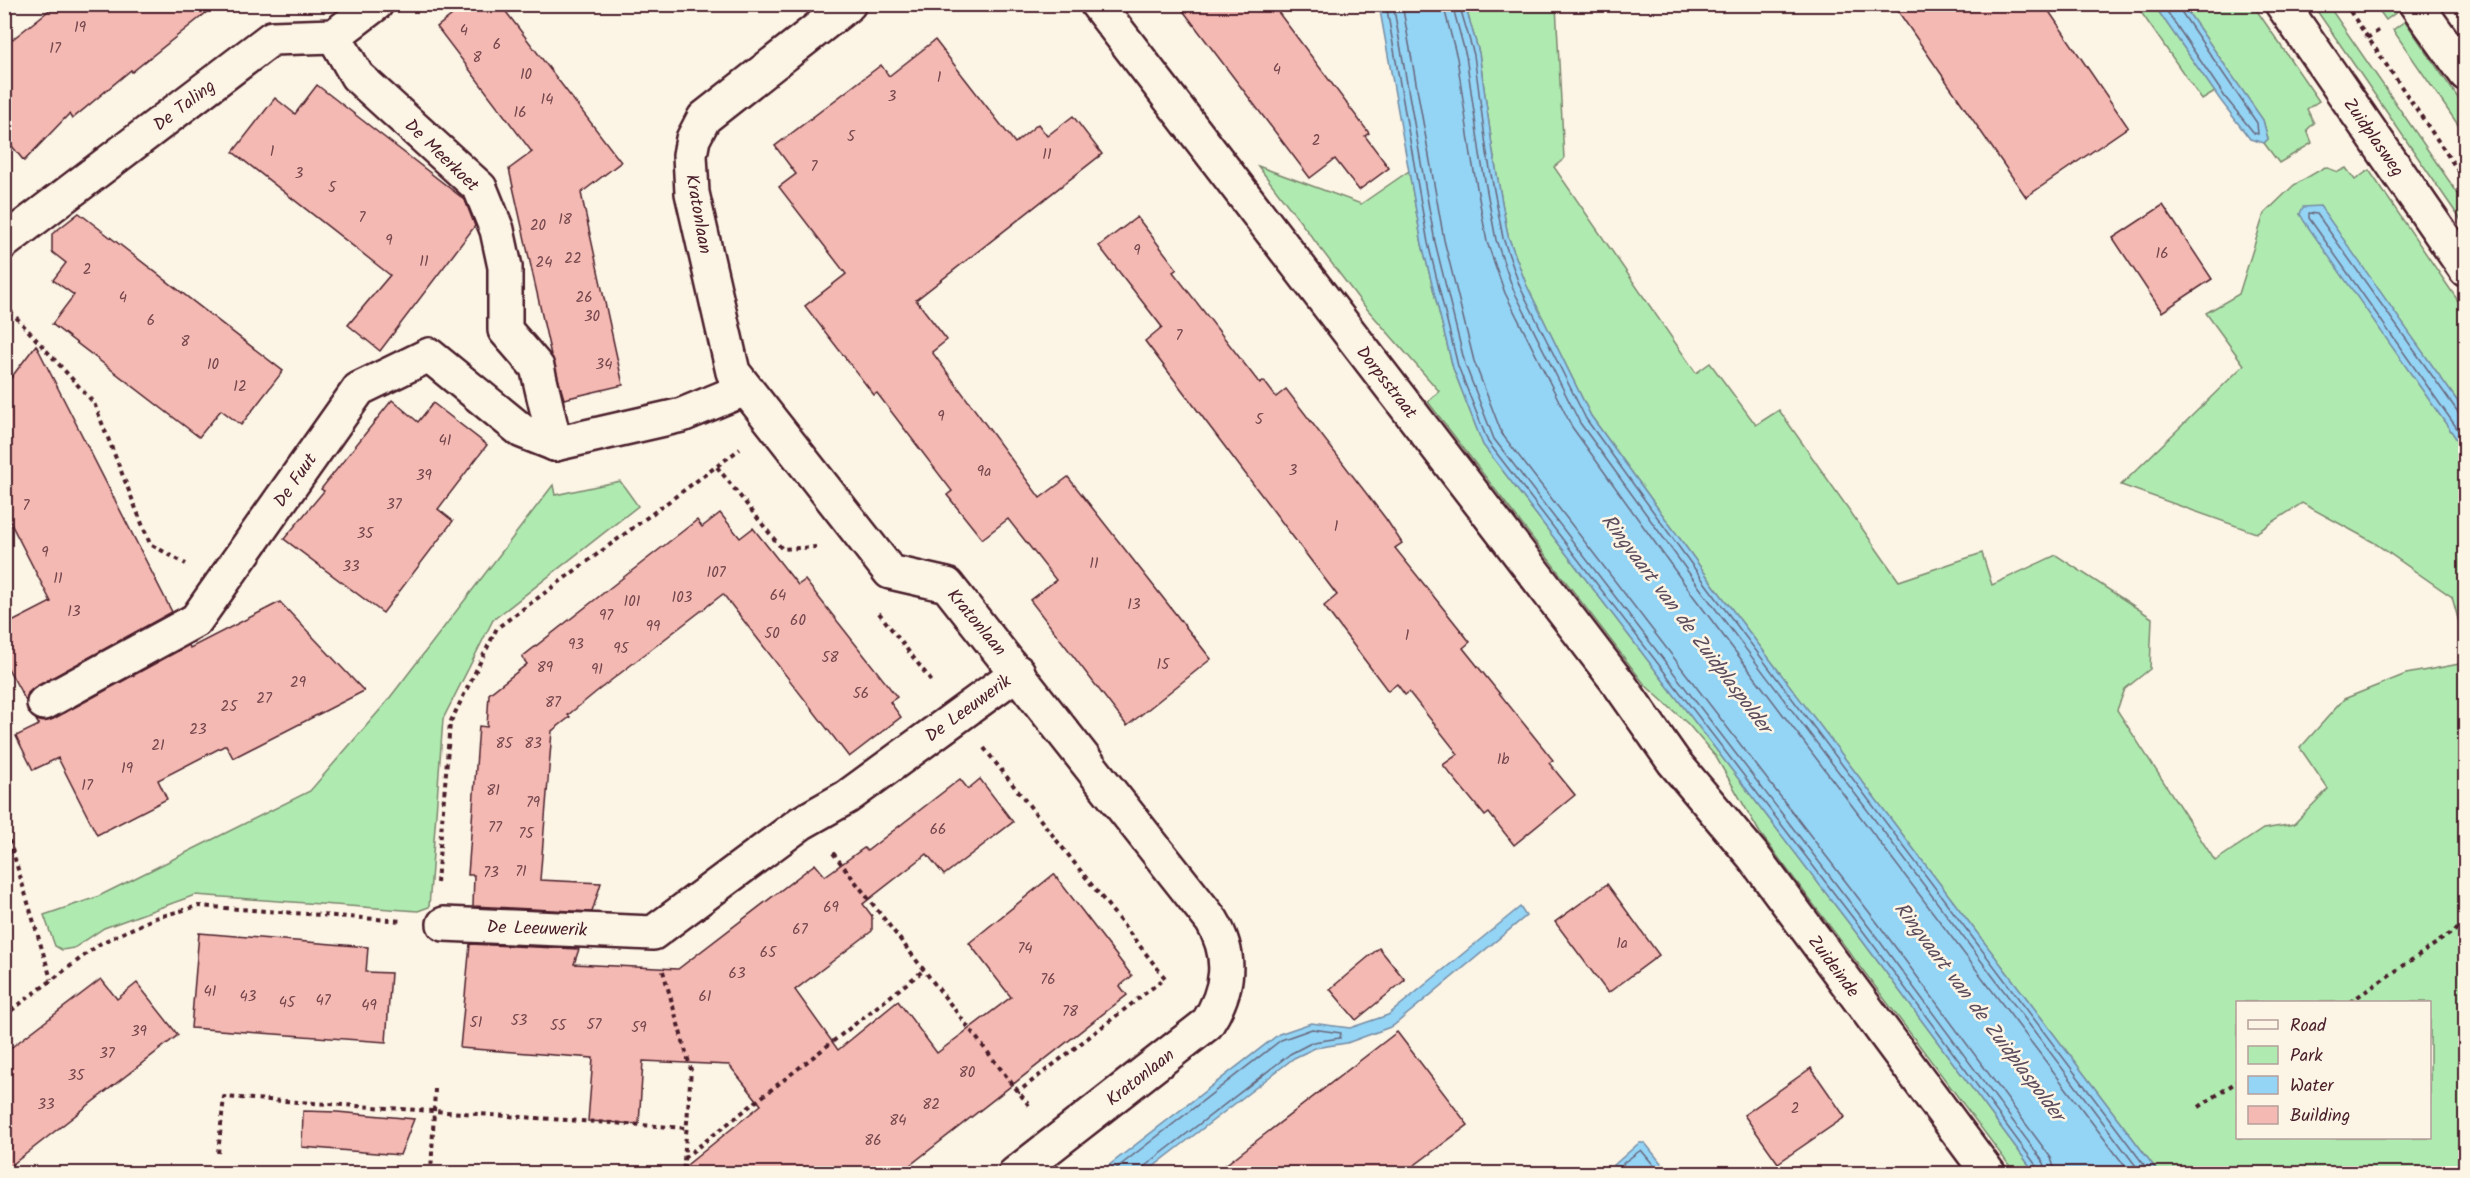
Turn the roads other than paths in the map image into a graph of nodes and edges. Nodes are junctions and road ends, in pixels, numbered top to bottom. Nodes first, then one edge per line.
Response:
1 (376, 4) edge
2 (849, 4) edge
3 (1097, 4) edge
4 (2282, 4) edge
5 (2416, 4) edge
6 (334, 36) junction
7 (2466, 74) edge
8 (4, 242) edge
9 (2466, 270) edge
10 (745, 389) junction
11 (555, 444) junction
12 (1018, 672) junction
13 (44, 703) dead end
14 (1674, 762) joint
15 (444, 924) road end
16 (1015, 1173) edge
17 (1989, 1173) edge

1 - 6 street
2 - 10 street, Kratonlaan
3 - 14 street, Dorpsstraat
4 - 9 street, Zuidplasweg
5 - 7 street
6 - 8 street, De Taling
6 - 11 street, De Meerkoet
10 - 11 street
10 - 12 street, Kratonlaan
11 - 13 street, De Fuut
12 - 15 street, De Leeuwerik
12 - 16 street, Kratonlaan
14 - 17 street, Zuideinde

